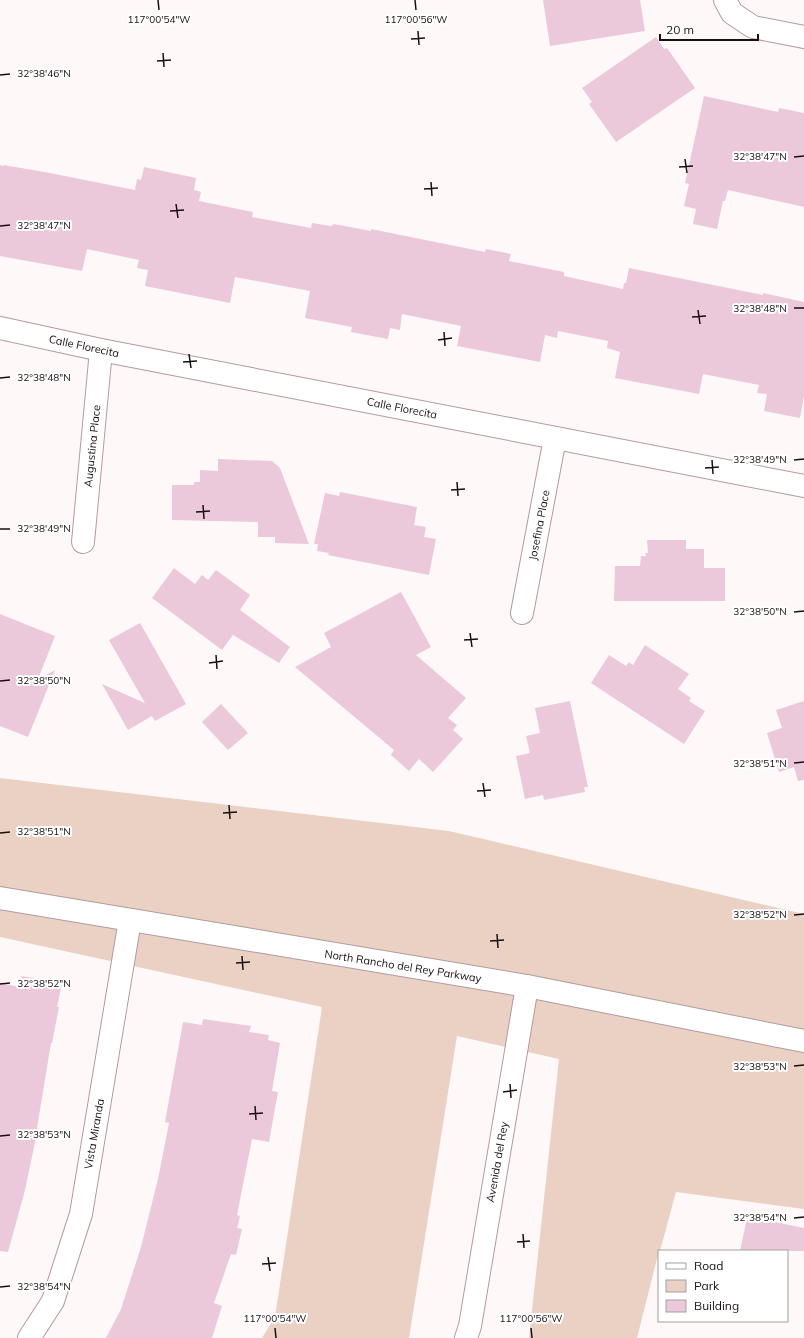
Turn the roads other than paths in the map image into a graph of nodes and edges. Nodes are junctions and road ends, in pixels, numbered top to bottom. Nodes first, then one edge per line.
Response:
1 (725, 0) edge
2 (804, 37) edge
3 (0, 328) edge
4 (101, 350) junction
5 (555, 438) junction
6 (804, 486) edge
7 (83, 542) dead end
8 (522, 613) dead end
9 (0, 898) edge
10 (130, 920) junction
11 (527, 986) junction
12 (804, 1041) edge
13 (29, 1338) edge
14 (466, 1338) edge

1 - 2 street
3 - 4 street, Calle Florecita
4 - 5 street, Calle Florecita
4 - 7 street, Augustina Place
5 - 6 street, Calle Florecita
5 - 8 street, Josefina Place
9 - 10 street, North Rancho del Rey Parkway
10 - 11 street, North Rancho del Rey Parkway
10 - 13 street, Vista Miranda
11 - 12 street, North Rancho del Rey Parkway
11 - 14 street, Avenida del Rey

